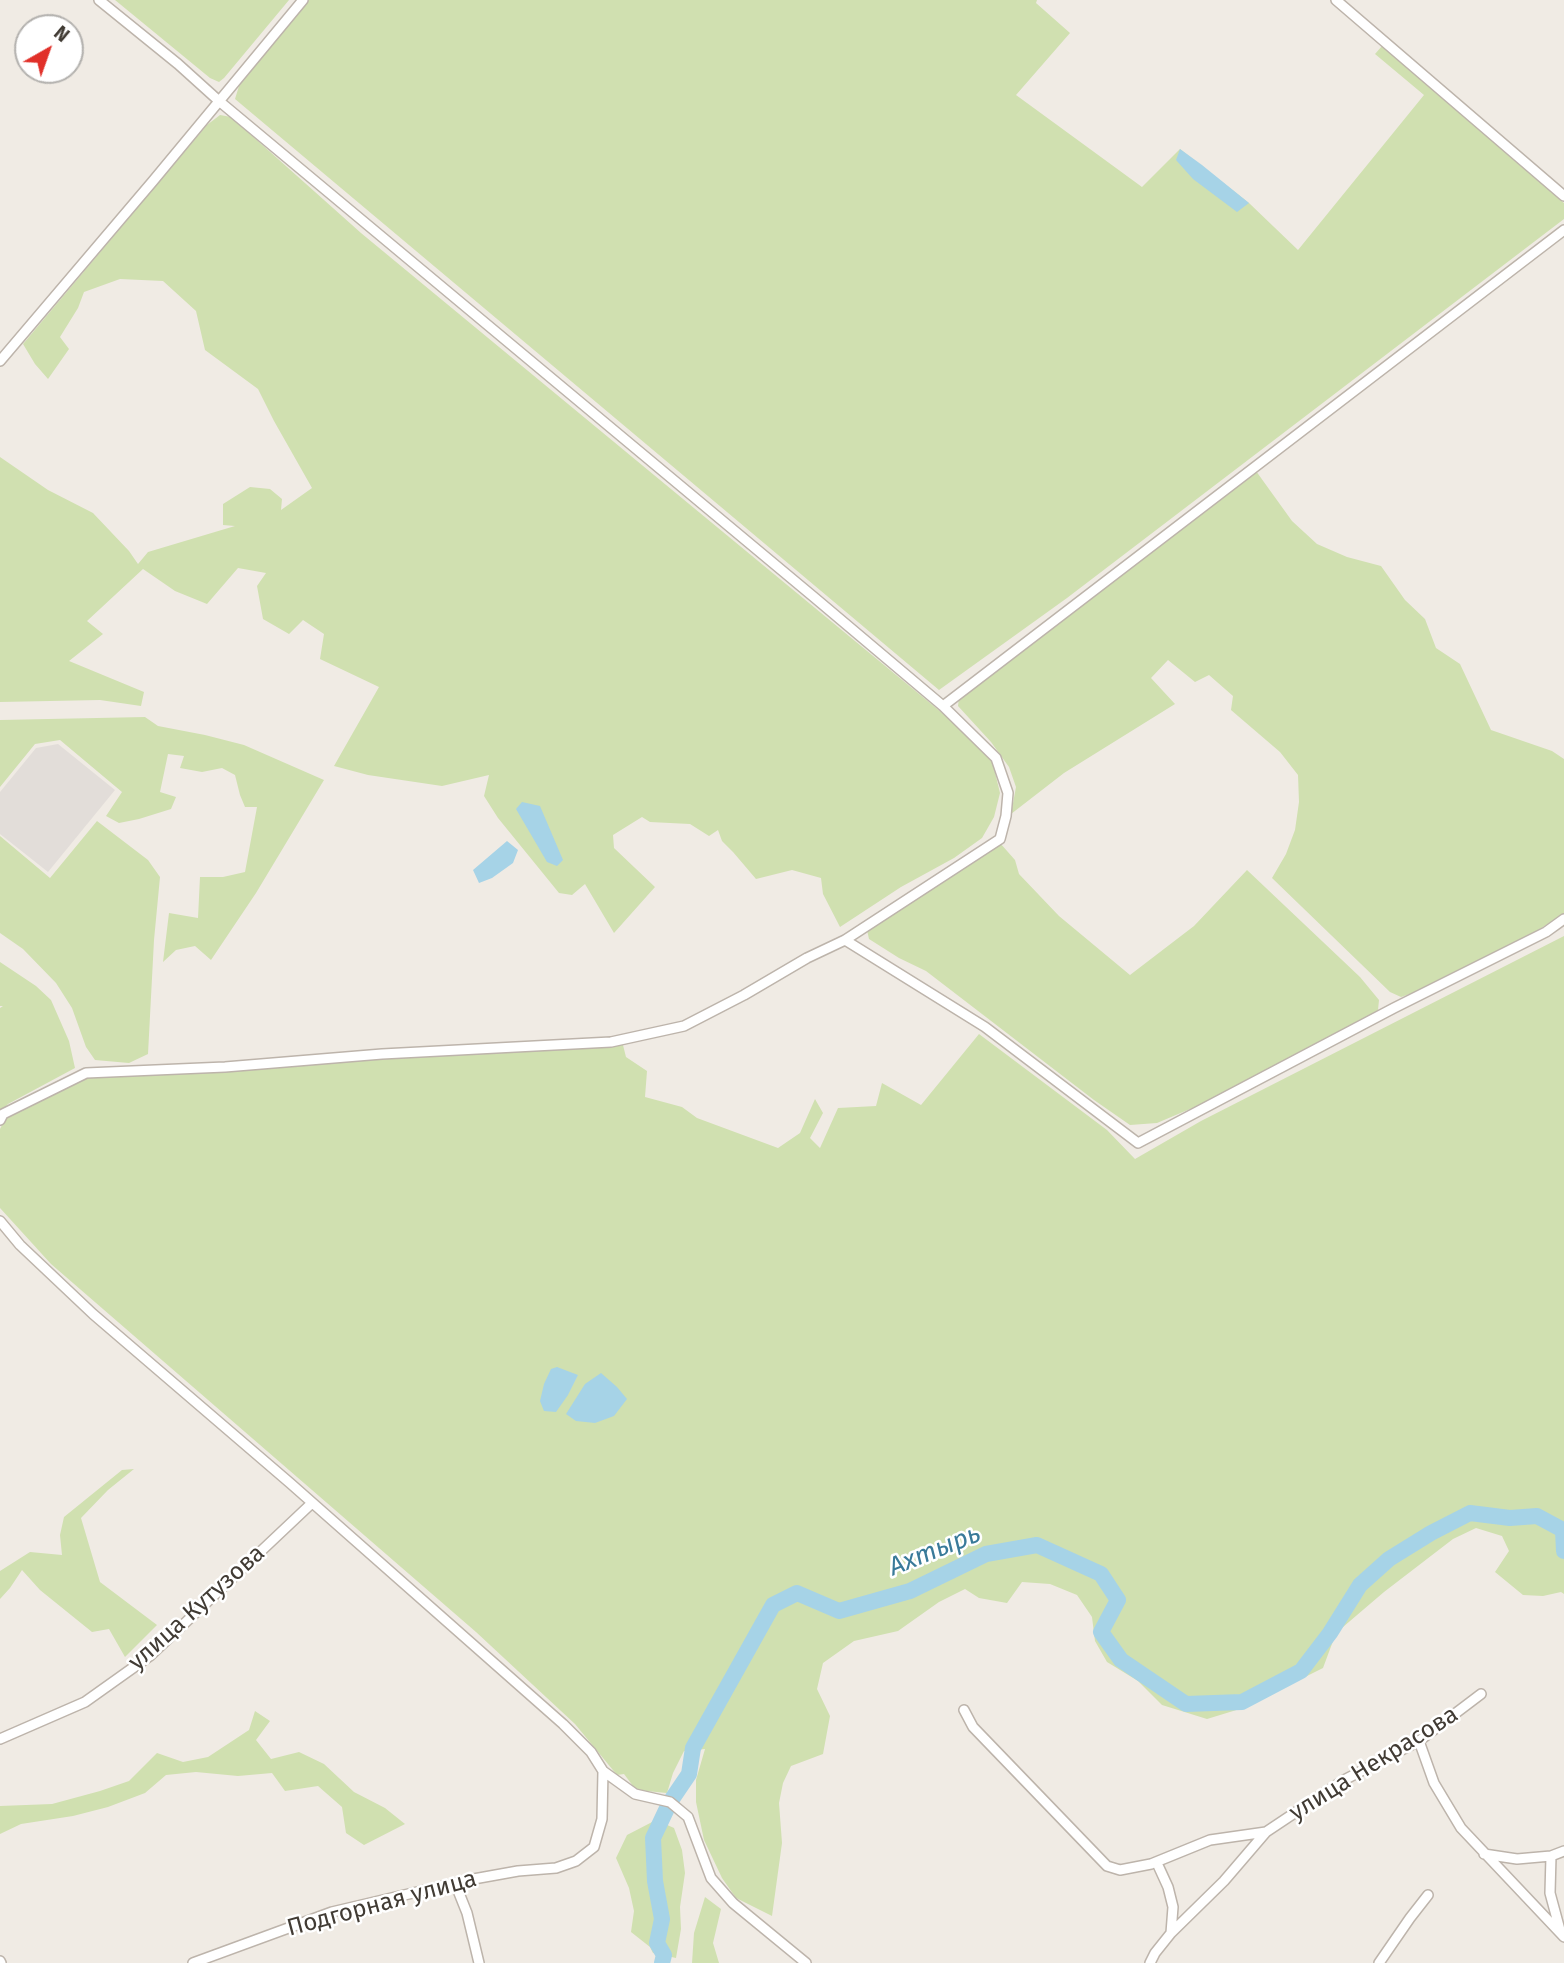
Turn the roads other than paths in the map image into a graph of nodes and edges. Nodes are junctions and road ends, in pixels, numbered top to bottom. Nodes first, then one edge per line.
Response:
1 (99, 0) edge
2 (303, 0) edge
3 (1336, 0) edge
4 (219, 101) junction
5 (1564, 197) edge
6 (1564, 230) edge
7 (0, 361) edge
8 (943, 706) junction
9 (1564, 919) edge
10 (845, 940) junction
11 (1, 1116) edge
12 (0, 1221) edge
13 (312, 1503) junction
14 (1481, 1694) dead end
15 (964, 1710) dead end
16 (0, 1739) edge
17 (1419, 1741) junction
18 (603, 1771) junction
19 (1266, 1832) junction
20 (1564, 1851) edge
21 (1484, 1854) junction
22 (1551, 1856) junction
23 (1157, 1863) junction
24 (455, 1883) junction
25 (1428, 1895) dead end
26 (1171, 1933) junction
27 (1563, 1935) edge
28 (193, 1963) edge
29 (479, 1963) edge
30 (806, 1963) edge
31 (1150, 1963) edge
32 (1379, 1963) edge

1 - 4 street
2 - 4 street
3 - 5 street
4 - 7 street
4 - 8 street
6 - 8 street
8 - 10 street
9 - 10 street
10 - 11 street
12 - 13 street
13 - 16 street, улица Кутузова
13 - 18 street
14 - 17 street, улица Некрасова
15 - 23 street, улица Некрасова
17 - 19 street, улица Некрасова
17 - 21 street
18 - 24 street, Подгорная улица
18 - 30 street
19 - 23 street, улица Некрасова
19 - 26 street, улица Некрасова
20 - 22 street
21 - 22 street
21 - 27 street
22 - 27 street
23 - 26 street
24 - 28 street, Подгорная улица
24 - 29 street
25 - 32 street
26 - 31 street, улица Некрасова

